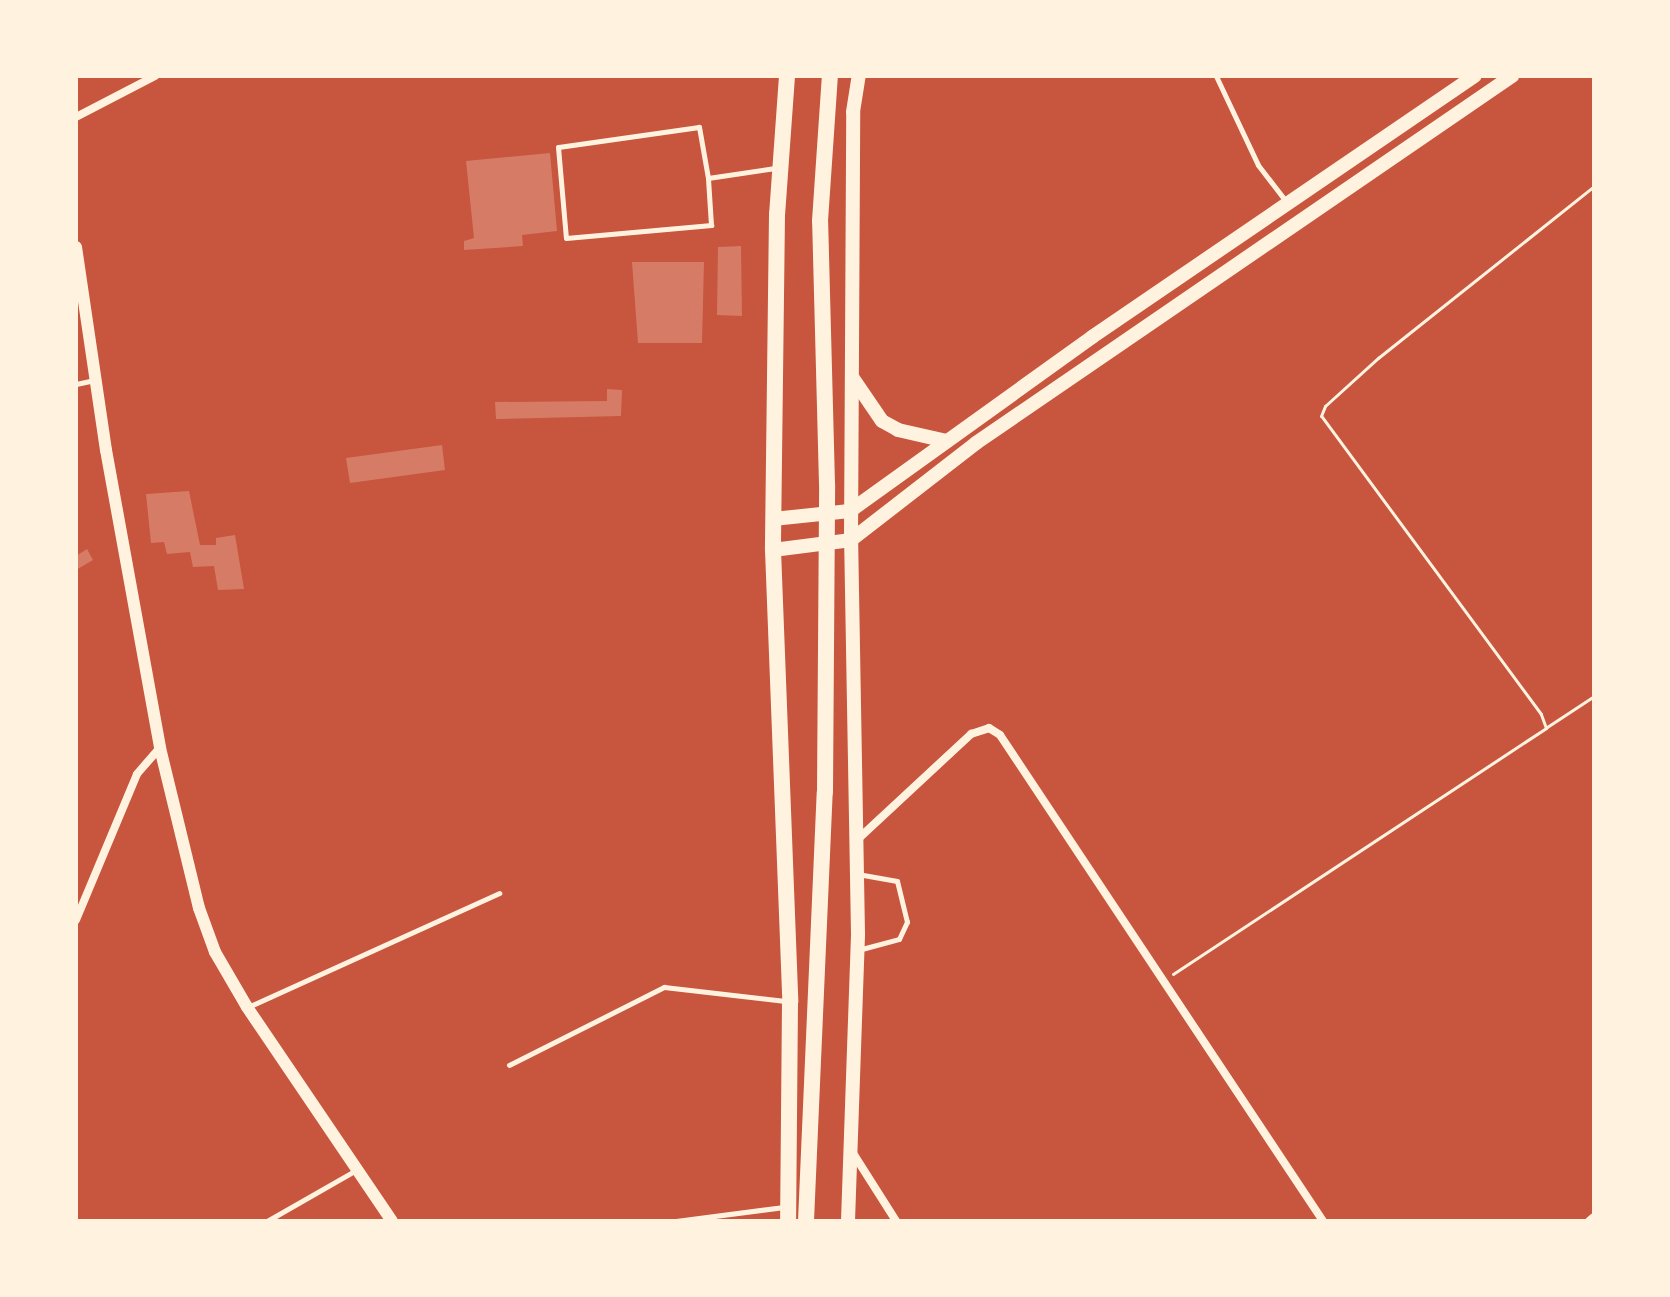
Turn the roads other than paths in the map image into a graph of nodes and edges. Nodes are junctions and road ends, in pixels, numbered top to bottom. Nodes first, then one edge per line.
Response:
1 (155, 76) edge
2 (787, 76) edge
3 (830, 76) edge
4 (859, 76) edge
5 (1216, 76) edge
6 (1474, 76) edge
7 (1512, 76) edge
8 (76, 117) edge
9 (780, 167) junction
10 (708, 178) junction
11 (1288, 204) junction
12 (76, 247) edge
13 (849, 370) junction
14 (96, 379) junction
15 (76, 384) edge
16 (946, 441) junction
17 (850, 511) junction
18 (773, 519) junction
19 (851, 540) junction
20 (773, 550) junction
21 (160, 748) junction
22 (857, 840) junction
23 (857, 874) junction
24 (499, 893) dead end
25 (76, 920) edge
26 (858, 950) junction
27 (790, 1002) junction
28 (247, 1007) junction
29 (509, 1065) dead end
30 (851, 1150) junction
31 (357, 1169) junction
32 (789, 1214) edge
33 (1594, 1217) edge
34 (267, 1221) edge
35 (392, 1221) edge
36 (676, 1221) edge
37 (806, 1221) edge
38 (848, 1221) edge
39 (896, 1221) edge
40 (1323, 1221) edge
41 (1589, 1221) edge

1 - 8 street
2 - 9 highway
3 - 37 highway
4 - 13 main road
5 - 11 lane
6 - 11 main road
7 - 19 main road
9 - 10 lane
9 - 18 highway
10 - 10 lane
11 - 16 main road
12 - 14 street
13 - 16 main road
13 - 17 main road
14 - 15 lane
14 - 21 street
16 - 17 main road
17 - 18 main road
17 - 19 main road
18 - 20 highway
19 - 20 main road
19 - 22 main road
20 - 27 highway
21 - 25 street
21 - 28 street
22 - 23 main road
22 - 40 street
23 - 26 main road
23 - 26 lane
24 - 28 lane
26 - 30 main road
27 - 29 lane
27 - 32 highway
28 - 31 street
30 - 38 main road
30 - 39 street
31 - 34 lane
31 - 35 street
32 - 36 lane
33 - 41 street

